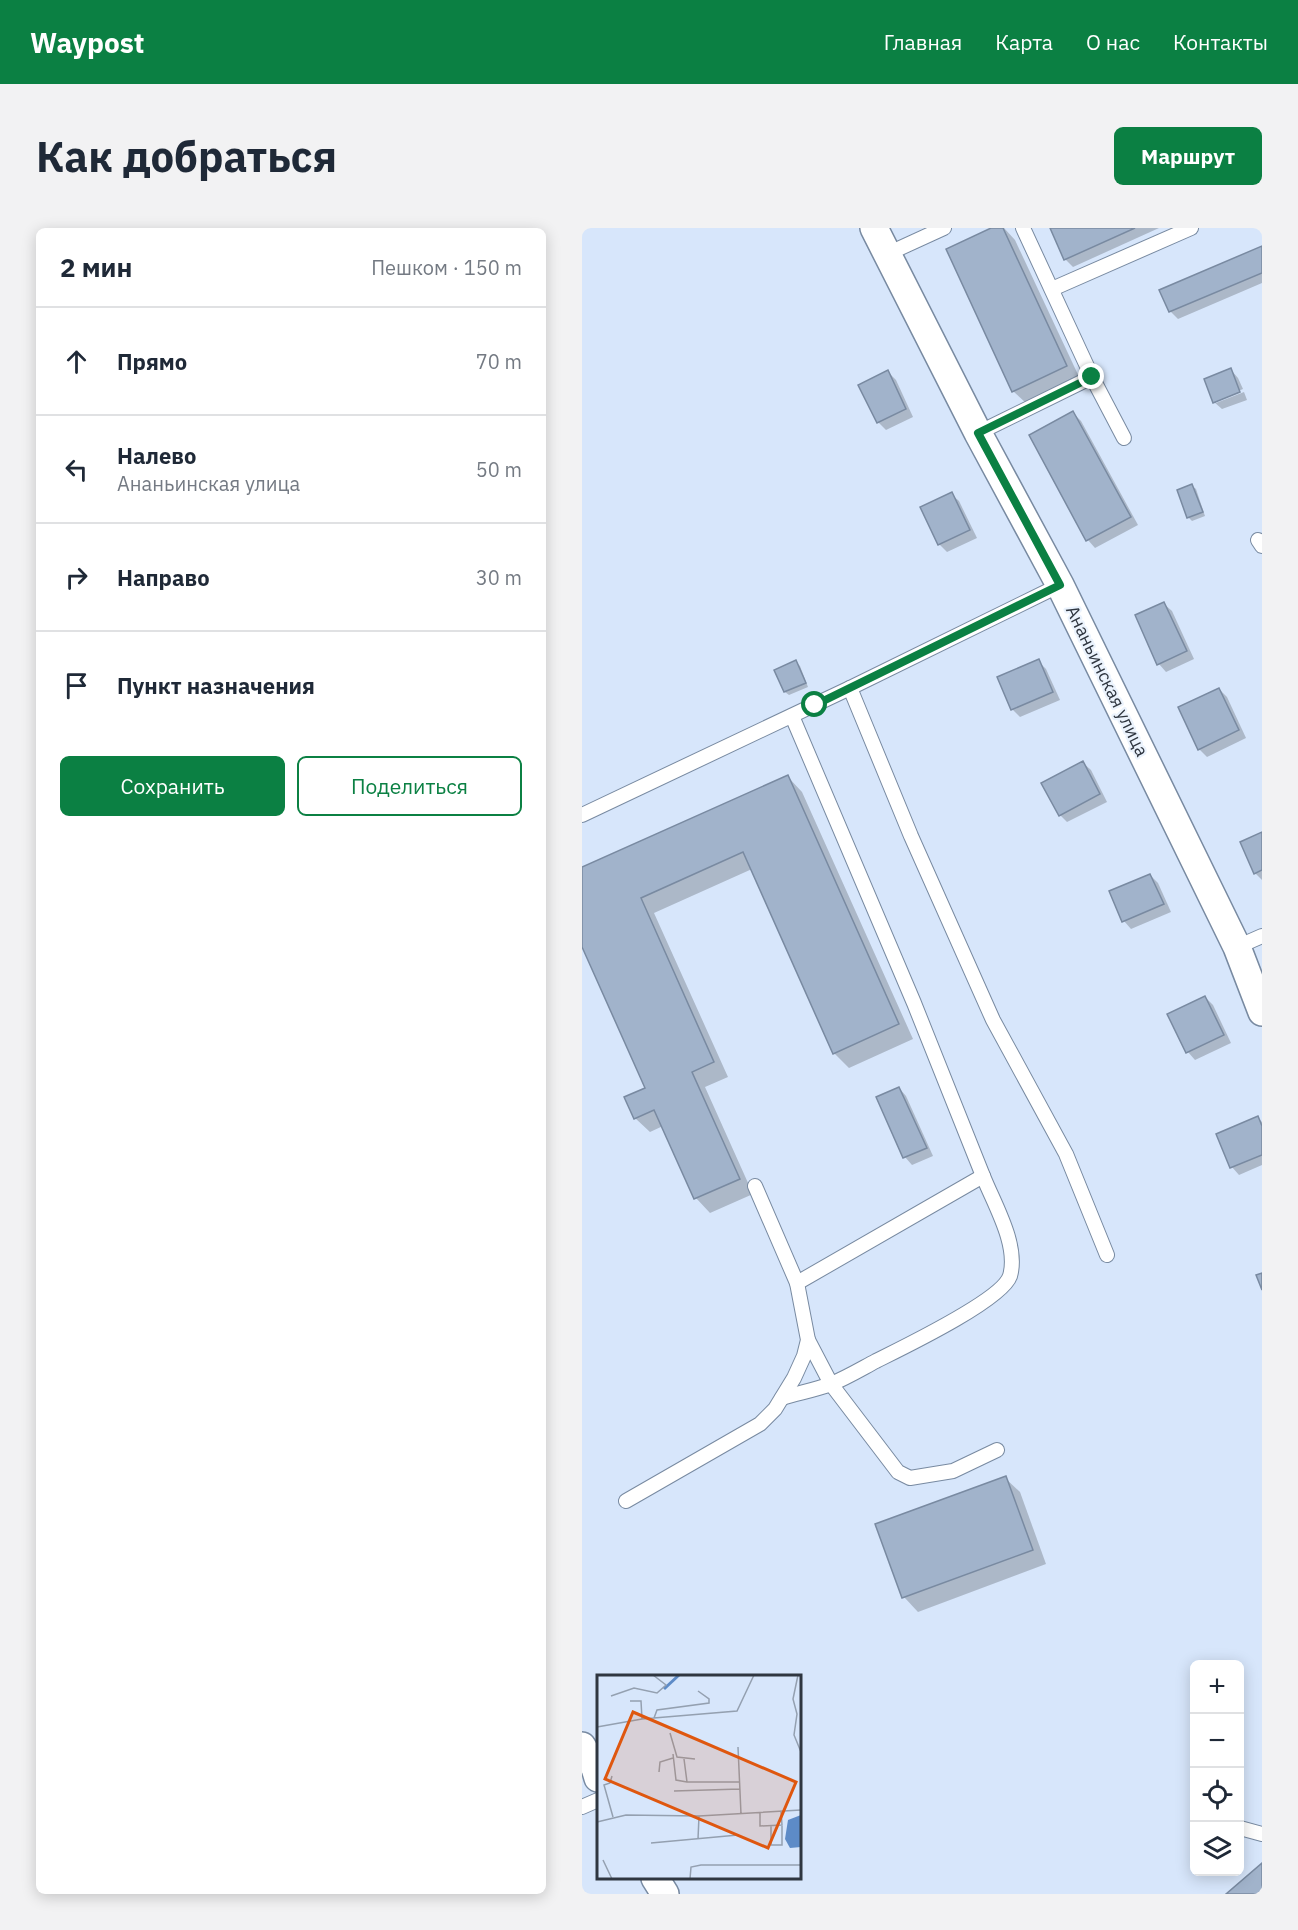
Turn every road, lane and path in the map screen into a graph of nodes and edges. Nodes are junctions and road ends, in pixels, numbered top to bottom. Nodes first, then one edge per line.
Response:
1 (874, 228) edge
2 (944, 228) edge
3 (1023, 228) edge
4 (1191, 228) edge
5 (887, 254) junction
6 (1052, 289) junction
7 (1092, 377) junction
8 (978, 433) junction
9 (1124, 438) dead end
10 (1060, 585) junction
11 (850, 688) junction
12 (792, 716) junction
13 (582, 815) edge
14 (1262, 936) edge
15 (1237, 947) junction
16 (1262, 1012) edge
17 (983, 1176) junction
18 (755, 1186) dead end
19 (1107, 1255) dead end
20 (797, 1283) junction
21 (808, 1340) junction
22 (831, 1384) junction
23 (782, 1398) junction
24 (997, 1450) dead end
25 (626, 1501) dead end
26 (582, 1746) edge
27 (597, 1773) edge
28 (597, 1800) edge
29 (582, 1807) edge
30 (1244, 1829) edge
31 (1262, 1834) edge
32 (656, 1879) edge
33 (665, 1894) edge

1 - 5 street, Ананьинская улица
2 - 5 lane
3 - 6 lane
4 - 6 lane
5 - 8 street, Ананьинская улица
6 - 7 lane
7 - 8 lane
7 - 9 lane
8 - 10 street, Ананьинская улица
10 - 11 lane
10 - 15 street, Ананьинская улица
11 - 12 lane
11 - 19 lane
12 - 13 lane
12 - 17 lane
14 - 15 lane
15 - 16 street, Ананьинская улица
17 - 20 lane
17 - 22 lane
18 - 20 lane
20 - 21 lane
21 - 22 lane
21 - 23 lane
22 - 23 lane
22 - 24 lane
23 - 25 lane
26 - 27 street
28 - 29 lane
30 - 31 lane
32 - 33 street

